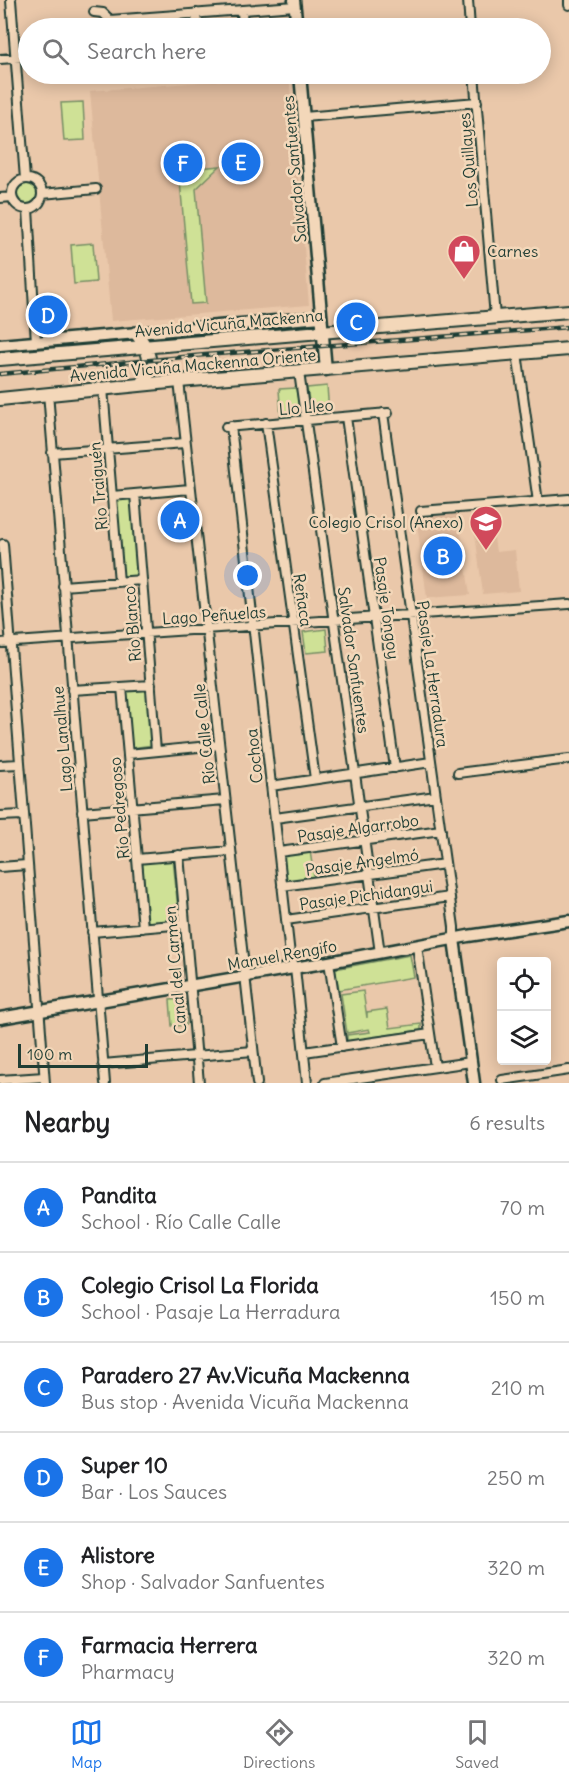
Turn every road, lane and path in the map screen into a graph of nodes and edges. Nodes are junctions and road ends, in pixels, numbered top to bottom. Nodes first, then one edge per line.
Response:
1 (11, 0) edge
2 (468, 0) edge
3 (569, 0) edge
4 (294, 3) edge
5 (569, 5) edge
6 (242, 10) junction
7 (94, 12) dead end
8 (196, 13) junction
9 (151, 17) joint
10 (106, 18) edge
11 (145, 18) edge
12 (196, 18) edge
13 (242, 18) edge
14 (296, 18) edge
15 (469, 18) edge
16 (15, 58) junction
17 (18, 58) edge
18 (0, 59) edge
19 (301, 84) edge
20 (475, 84) edge
21 (477, 102) junction
22 (304, 117) junction
23 (26, 179) junction
24 (96, 189) dead end
25 (42, 194) junction
26 (12, 197) junction
27 (0, 198) edge
28 (28, 209) junction
29 (569, 311) edge
30 (321, 317) junction
31 (495, 317) junction
32 (323, 331) junction
33 (136, 333) junction
34 (36, 342) junction
35 (0, 345) edge
36 (146, 346) junction
37 (569, 349) edge
38 (518, 353) junction
39 (0, 354) edge
40 (17, 358) junction
41 (0, 359) edge
42 (326, 370) junction
43 (299, 372) junction
44 (179, 381) junction
45 (141, 385) junction
46 (103, 388) junction
47 (48, 393) junction
48 (0, 399) edge
49 (385, 413) joint
50 (346, 417) junction
51 (306, 420) junction
52 (266, 423) junction
53 (229, 426) joint
54 (186, 443) junction
55 (108, 449) junction
56 (52, 453) junction
57 (190, 489) junction
58 (135, 494) junction
59 (112, 496) junction
60 (569, 499) edge
61 (538, 502) junction
62 (421, 511) dead end
63 (3, 544) dead end
64 (2, 565) edge
65 (142, 580) junction
66 (119, 582) junction
67 (63, 586) junction
68 (569, 604) edge
69 (411, 616) junction
70 (375, 618) junction
71 (334, 621) junction
72 (293, 623) junction
73 (254, 626) junction
74 (206, 628) junction
75 (147, 633) junction
76 (67, 638) junction
77 (0, 643) edge
78 (10, 643) junction
79 (151, 685) junction
80 (122, 687) junction
81 (72, 690) junction
82 (219, 746) junction
83 (156, 751) junction
84 (128, 754) junction
85 (569, 759) edge
86 (431, 762) junction
87 (20, 764) junction
88 (0, 765) edge
89 (395, 768) junction
90 (458, 773) dead end
91 (355, 774) junction
92 (315, 780) junction
93 (271, 786) junction
94 (436, 796) junction
95 (225, 800) junction
96 (360, 807) junction
97 (132, 808) junction
98 (82, 812) junction
99 (23, 815) junction
100 (0, 816) edge
101 (275, 819) junction
102 (441, 830) junction
103 (364, 841) junction
104 (231, 851) junction
105 (279, 852) junction
106 (179, 855) junction
107 (137, 859) junction
108 (445, 864) junction
109 (27, 866) junction
110 (0, 867) edge
111 (369, 874) junction
112 (282, 886) junction
113 (450, 897) junction
114 (374, 908) junction
115 (286, 920) junction
116 (569, 921) edge
117 (185, 924) junction
118 (143, 928) junction
119 (92, 932) junction
120 (454, 939) junction
121 (417, 946) junction
122 (380, 953) junction
123 (329, 962) junction
124 (295, 968) junction
125 (245, 976) junction
126 (190, 986) junction
127 (98, 1001) junction
128 (39, 1011) junction
129 (0, 1018) edge
130 (430, 1034) junction
131 (342, 1047) junction
132 (253, 1051) junction
133 (304, 1053) junction
134 (196, 1056) junction
135 (471, 1062) junction
136 (103, 1064) junction
137 (435, 1067) junction
138 (569, 1070) edge
139 (0, 1080) edge
140 (44, 1080) edge
141 (502, 1080) dead end
142 (105, 1083) edge
143 (199, 1083) edge
144 (257, 1083) edge
145 (307, 1083) edge
146 (325, 1083) edge
147 (474, 1083) edge

1 - 16 street
2 - 15 street
3 - 5 street
4 - 6 street
4 - 14 street
6 - 8 street
6 - 13 street
7 - 10 street
8 - 9 street
8 - 12 street
9 - 11 street
16 - 17 street
16 - 18 street
16 - 23 street
19 - 22 street, Salvador Sanfuentes
20 - 21 street, Los Quillayes
21 - 22 street
21 - 31 street, Los Quillayes
22 - 30 street, Salvador Sanfuentes
23 - 25 street
23 - 26 street
24 - 25 street
25 - 28 street
26 - 27 street
26 - 28 street
28 - 34 street
29 - 31 main road, Avenida Vicuña Mackenna
30 - 32 street, Salvador Sanfuentes
30 - 33 street
31 - 32 main road, Avenida Vicuña Mackenna
32 - 36 main road, Avenida Vicuña Mackenna
32 - 42 street, Salvador Sanfuentes
33 - 34 street
33 - 36 main road
34 - 35 street
36 - 40 main road, Avenida Vicuña Mackenna
36 - 45 main road
37 - 38 main road, Avenida Vicuña Mackenna Oriente
38 - 42 main road, Avenida Vicuña Mackenna Oriente
38 - 61 street
39 - 40 main road
40 - 41 main road, Avenida Vicuña Mackenna
42 - 43 main road, Avenida Vicuña Mackenna Oriente
43 - 44 main road, Avenida Vicuña Mackenna Oriente
43 - 51 street, Salvador Sanfuentes
44 - 45 main road, Avenida Vicuña Mackenna Oriente
44 - 54 street, Río Calle Calle
45 - 46 main road, Avenida Vicuña Mackenna Oriente
46 - 47 main road, Avenida Vicuña Mackenna Oriente
46 - 55 street, Río Traiguén
47 - 48 main road, Avenida Vicuña Mackenna Oriente
47 - 56 street, Lago Lanalhue
49 - 50 street, Llo Lleo
49 - 69 street, Pasaje La Herradura
50 - 51 street, Llo Lleo
50 - 70 street, Pasaje Tongoy
51 - 52 street, Llo Lleo
51 - 71 street, Salvador Sanfuentes
52 - 53 street, Llo Lleo
52 - 72 street, Reñaca
53 - 73 street, Cochoa
54 - 55 street
54 - 57 street, Río Calle Calle
55 - 56 street
55 - 59 street, Río Traiguén
56 - 67 street, Lago Lanalhue
57 - 58 street
57 - 74 street, Río Calle Calle
58 - 59 street
58 - 65 street, Río Blanco
59 - 66 street, Río Traiguén
60 - 61 street
61 - 62 street
63 - 64 street
64 - 78 street
65 - 66 street
65 - 75 street, Río Blanco
66 - 67 street
67 - 76 street, Lago Lanalhue
68 - 69 street, Lago Peñuelas
69 - 70 street, Lago Peñuelas
69 - 86 street, Pasaje La Herradura
70 - 71 street, Lago Peñuelas
70 - 89 street, Pasaje Tongoy
71 - 72 street, Lago Peñuelas
71 - 91 street, Salvador Sanfuentes
72 - 73 street, Lago Peñuelas
72 - 92 street, Reñaca
73 - 74 street, Lago Peñuelas
73 - 93 street, Cochoa
74 - 75 street, Lago Peñuelas
74 - 82 street, Río Calle Calle
75 - 76 street, Lago Peñuelas
75 - 79 street, Río Blanco
76 - 78 street, Lago Peñuelas
76 - 81 street, Lago Lanalhue
77 - 78 street, Lago Peñuelas
78 - 87 street
79 - 80 street
79 - 83 street, Río Blanco
80 - 81 street
80 - 84 street, Río Pedregoso
81 - 98 street, Lago Lanalhue
82 - 83 street
82 - 95 street, Río Calle Calle
83 - 84 street
84 - 97 street, Río Pedregoso
85 - 90 street
86 - 89 street
86 - 94 street, Pasaje La Herradura
87 - 88 street
87 - 99 street
89 - 91 street
91 - 92 street
91 - 96 street, Salvador Sanfuentes
92 - 93 street
93 - 101 street, Cochoa
94 - 96 street
94 - 102 street, Pasaje La Herradura
95 - 97 street
95 - 104 street, Río Calle Calle
96 - 101 street
96 - 103 street, Salvador Sanfuentes
97 - 98 street
97 - 107 street, Río Pedregoso
98 - 119 street, Lago Lanalhue
99 - 100 street
99 - 109 street
101 - 105 street, Cochoa
102 - 103 street, Pasaje Algarrobo
102 - 108 street, Pasaje La Herradura
103 - 105 street, Pasaje Algarrobo
103 - 111 street, Salvador Sanfuentes
104 - 106 street
104 - 125 street, Río Calle Calle
105 - 112 street, Cochoa
106 - 107 street
106 - 117 street, Canal del Carmen
107 - 118 street, Río Pedregoso
108 - 111 street, Pasaje Angelmó
108 - 113 street, Pasaje La Herradura
109 - 110 street
109 - 128 street
111 - 112 street, Pasaje Angelmó
111 - 114 street, Salvador Sanfuentes
112 - 115 street, Cochoa
113 - 114 street, Pasaje Pichidangui
113 - 120 street, Pasaje La Herradura
114 - 115 street, Pasaje Pichidangui
114 - 122 street, Salvador Sanfuentes
115 - 124 street, Cochoa
116 - 120 street, Manuel Rengifo
117 - 118 street
117 - 126 street, Canal del Carmen
118 - 119 street
119 - 127 street, Lago Lanalhue
120 - 121 street, Manuel Rengifo
120 - 135 street
121 - 122 street, Manuel Rengifo
121 - 130 street
122 - 123 street, Manuel Rengifo
123 - 124 street, Manuel Rengifo
123 - 131 street
124 - 125 street, Manuel Rengifo
124 - 133 street, Cochoa
125 - 126 street, Manuel Rengifo
125 - 132 street, Río Calle Calle
126 - 127 street, Manuel Rengifo
126 - 134 street, Canal del Carmen
127 - 128 street, Manuel Rengifo
127 - 136 street, Lago Lanalhue
128 - 129 street, Manuel Rengifo
128 - 140 street
130 - 131 street
130 - 137 street
131 - 133 street
132 - 134 street
132 - 144 street, Río Calle Calle
133 - 145 street, Cochoa
134 - 136 street
134 - 143 street, Canal del Carmen
135 - 137 street
135 - 147 street
136 - 142 street, Lago Lanalhue
137 - 146 street
138 - 141 street
139 - 140 street

